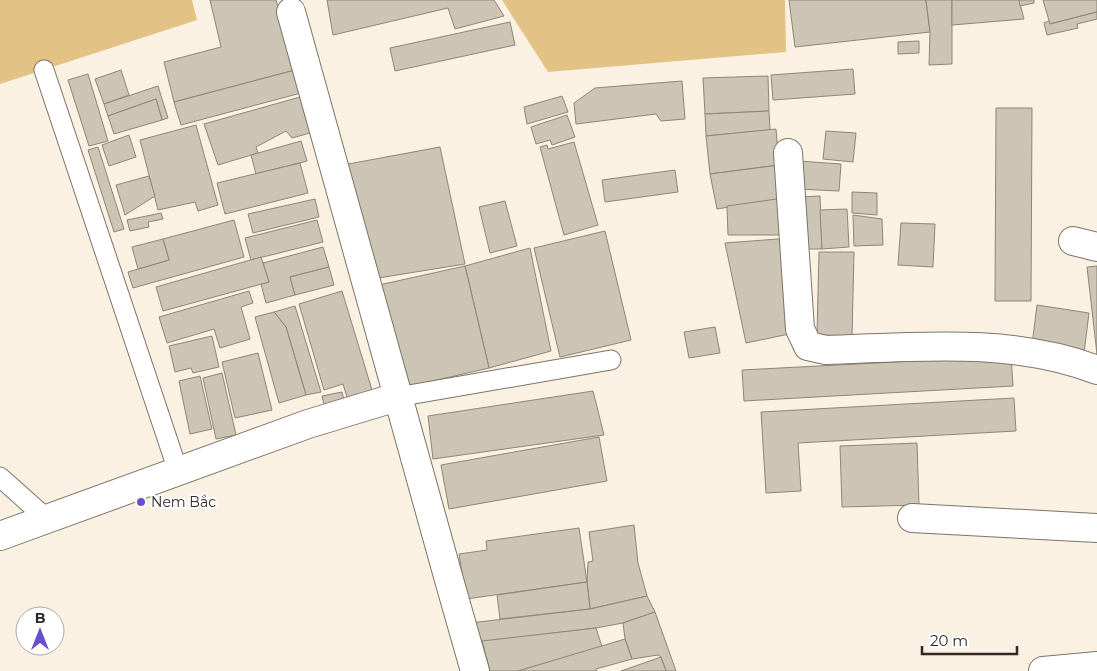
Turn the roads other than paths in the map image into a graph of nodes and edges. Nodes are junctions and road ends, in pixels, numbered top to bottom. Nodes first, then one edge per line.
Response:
1 (291, 12) dead end
2 (44, 70) dead end
3 (788, 153) dead end
4 (611, 360) dead end
5 (1097, 370) edge
6 (397, 397) junction
7 (178, 471) junction
8 (0, 477) edge
9 (912, 518) dead end
10 (47, 519) junction
11 (1097, 528) edge
12 (0, 536) edge
13 (1097, 666) edge
14 (475, 671) edge
15 (1043, 671) edge

1 - 6 street
2 - 7 lane
3 - 5 street
4 - 6 lane
6 - 7 street
6 - 14 street
7 - 10 street
8 - 10 lane
9 - 11 street
10 - 12 street
13 - 15 street

